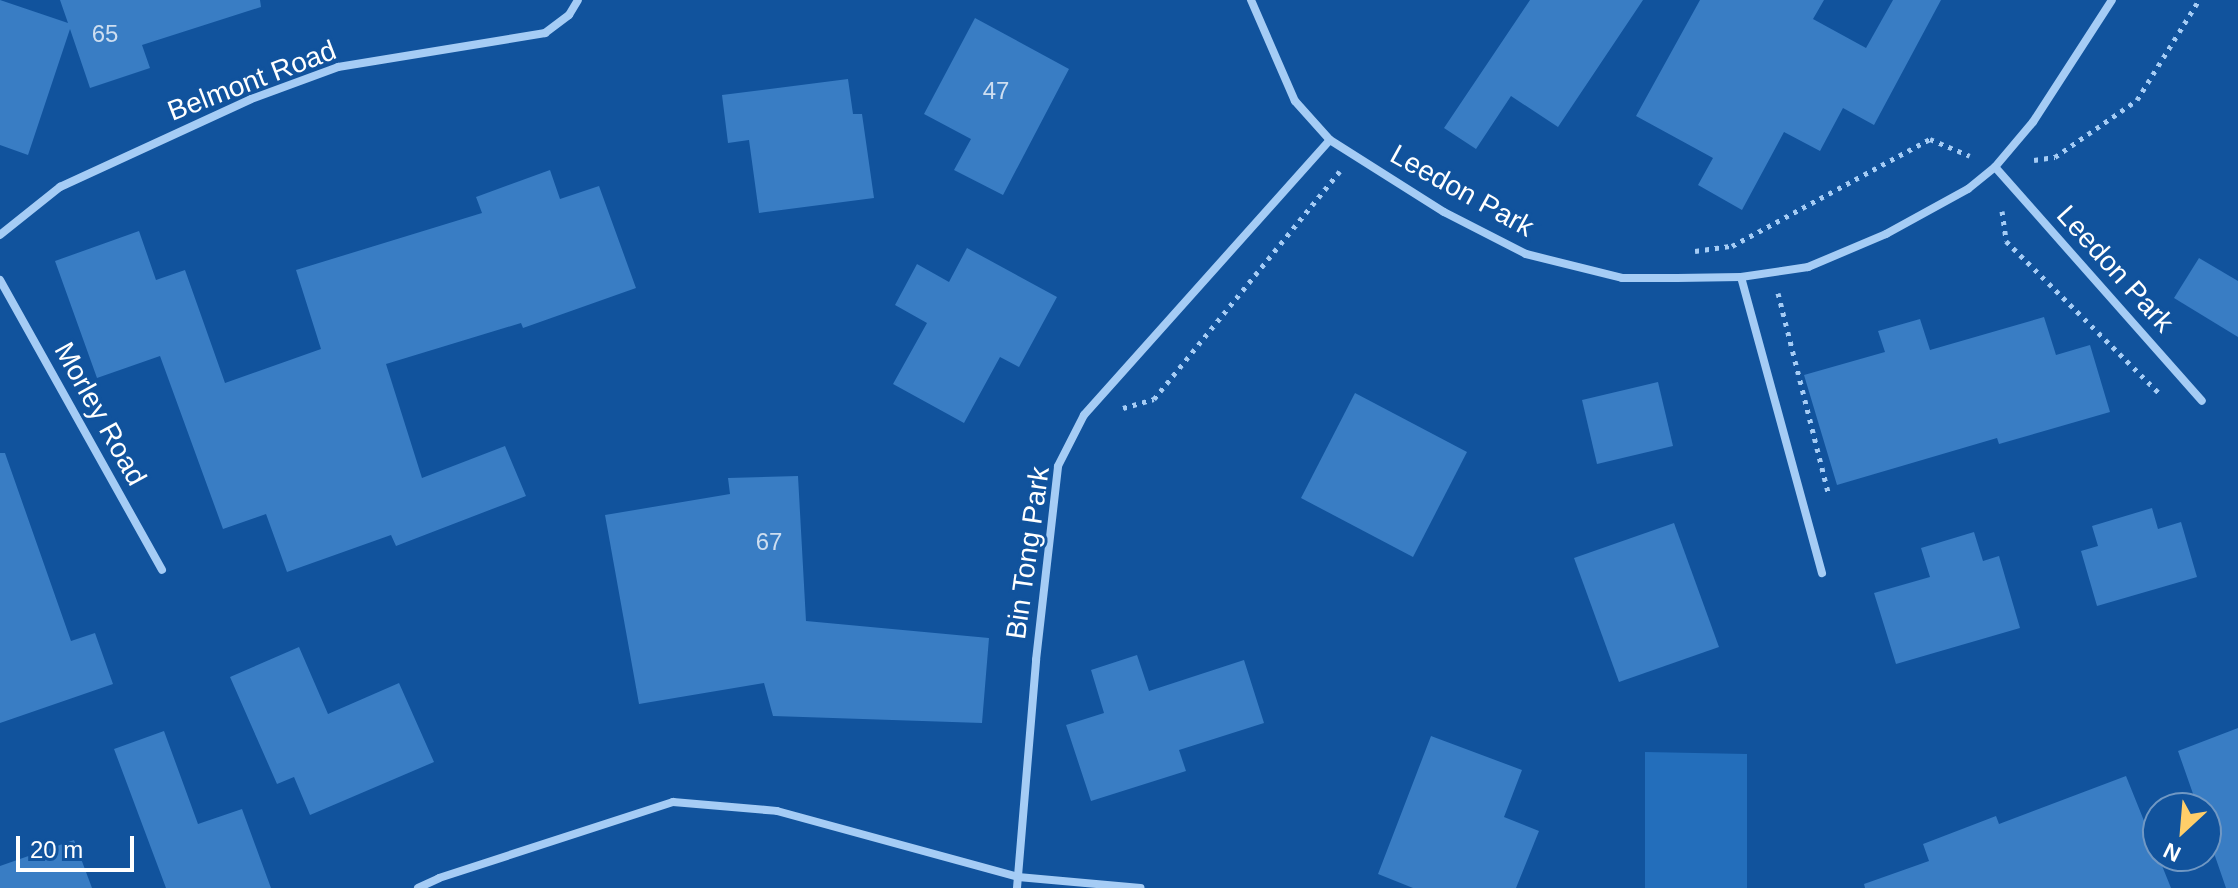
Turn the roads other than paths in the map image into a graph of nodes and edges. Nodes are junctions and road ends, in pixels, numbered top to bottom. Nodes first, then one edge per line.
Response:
1 (578, 0) edge
2 (1251, 0) edge
3 (2112, 0) edge
4 (1330, 140) junction
5 (1995, 167) junction
6 (0, 235) edge
7 (1741, 277) junction
8 (0, 280) edge
9 (2202, 401) dead end
10 (162, 570) dead end
11 (1822, 573) dead end
12 (1018, 877) junction
13 (418, 888) edge
14 (1017, 888) edge
15 (1141, 888) edge

1 - 6 street, Belmont Road
2 - 4 street, Leedon Park
3 - 5 street, Leedon Park
4 - 7 street, Leedon Park
4 - 12 street, Bin Tong Park
5 - 7 street, Leedon Park
5 - 9 street, Leedon Park
7 - 11 street
8 - 10 street, Morley Road
12 - 13 street
12 - 14 street, Bin Tong Park
12 - 15 street

